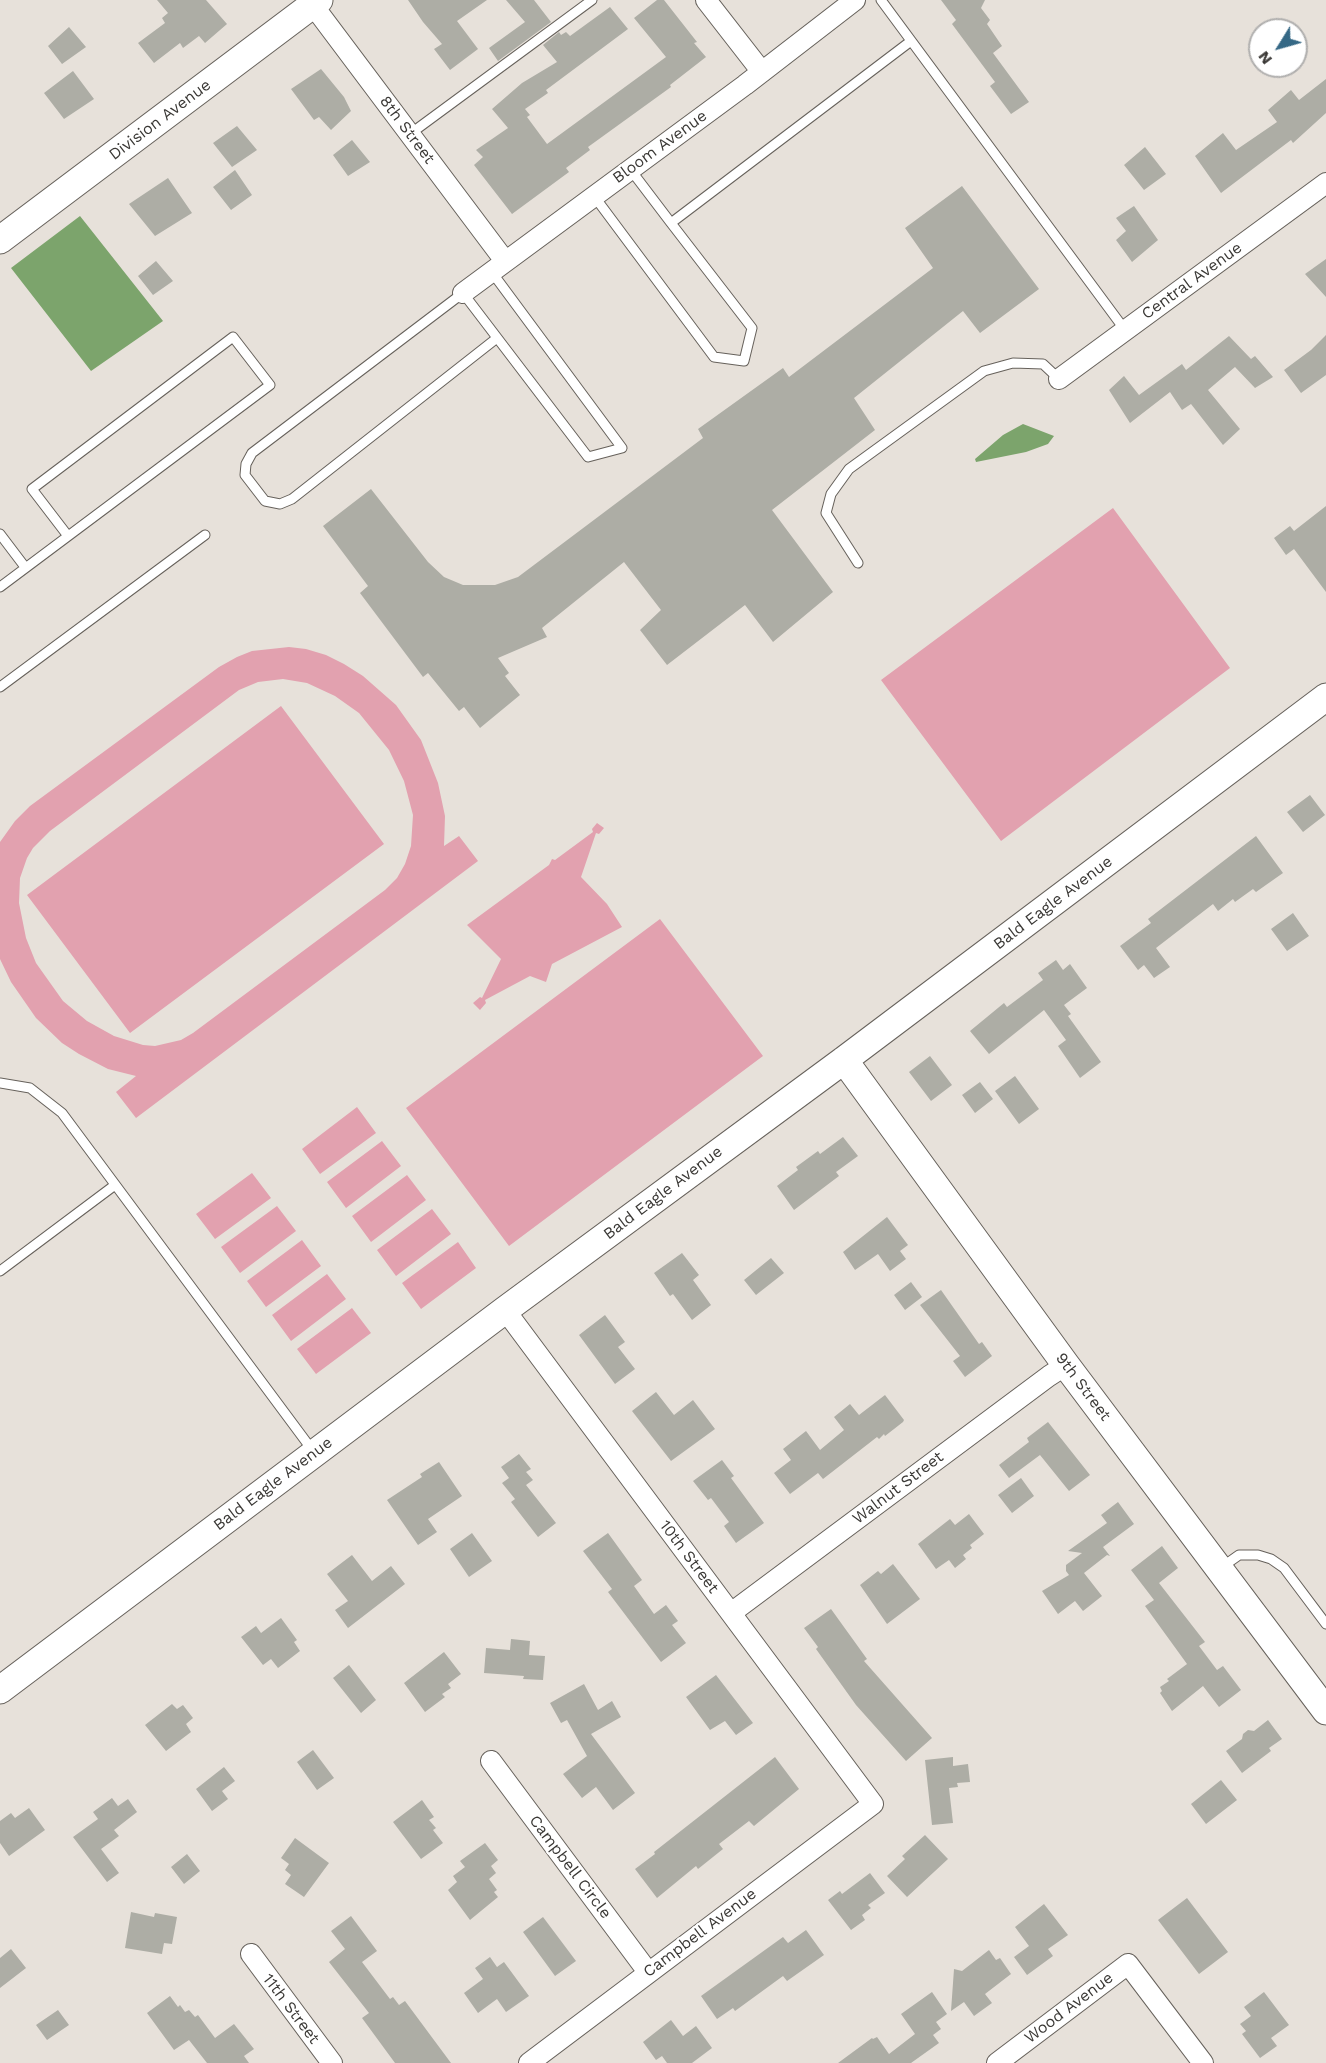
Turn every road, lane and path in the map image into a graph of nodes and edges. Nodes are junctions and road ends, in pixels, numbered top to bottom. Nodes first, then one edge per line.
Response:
1 (592, 0) edge
2 (706, 0) edge
3 (855, 0) edge
4 (881, 0) edge
5 (314, 2) edge
6 (911, 41) junction
7 (762, 72) junction
8 (410, 134) junction
9 (630, 170) junction
10 (1326, 183) edge
11 (594, 196) junction
12 (671, 223) junction
13 (0, 240) edge
14 (498, 266) junction
15 (463, 293) junction
16 (1125, 330) junction
17 (496, 338) junction
18 (1059, 379) joint
19 (0, 534) edge
20 (205, 535) dead end
21 (68, 536) junction
22 (858, 563) dead end
23 (25, 567) junction
24 (0, 587) edge
25 (0, 687) edge
26 (1326, 697) edge
27 (844, 1060) junction
28 (0, 1083) edge
29 (115, 1185) junction
30 (0, 1271) edge
31 (505, 1310) junction
32 (1066, 1365) junction
33 (314, 1453) junction
34 (1220, 1568) junction
35 (731, 1613) junction
36 (1326, 1624) edge
37 (0, 1689) edge
38 (1324, 1706) edge
39 (491, 1761) dead end
40 (873, 1804) joint
41 (251, 1954) dead end
42 (648, 1972) junction
43 (332, 2063) edge
44 (529, 2063) edge
45 (997, 2063) edge
46 (1203, 2063) edge

1 - 8 lane
2 - 7 street
3 - 7 street, Bloom Avenue
4 - 6 lane
5 - 8 street, 8th Street
5 - 13 street, Division Avenue
6 - 12 lane
6 - 16 lane
7 - 9 street, Bloom Avenue
8 - 14 street, 8th Street
9 - 11 street, Bloom Avenue
9 - 12 lane
10 - 16 street, Central Avenue
11 - 12 lane
11 - 14 street, Bloom Avenue
14 - 15 street, Bloom Avenue
14 - 17 lane
15 - 17 lane
15 - 17 lane
16 - 18 street, Central Avenue
18 - 22 lane
19 - 23 lane
20 - 25 lane
21 - 21 lane
21 - 23 lane
23 - 24 lane
26 - 27 street, Bald Eagle Avenue
27 - 31 street, Bald Eagle Avenue
27 - 32 street, 9th Street
28 - 29 lane
29 - 30 lane
29 - 33 lane
31 - 33 street, Bald Eagle Avenue
31 - 35 street, 10th Street
32 - 34 street, 9th Street
32 - 35 street, Walnut Street
33 - 37 street, Bald Eagle Avenue
34 - 36 lane
34 - 38 street, 9th Street
35 - 40 street, 10th Street
39 - 42 street, Campbell Circle
40 - 42 street, Campbell Avenue
41 - 43 street, 11th Street
42 - 44 street, Campbell Avenue
45 - 46 street, Wood Avenue

